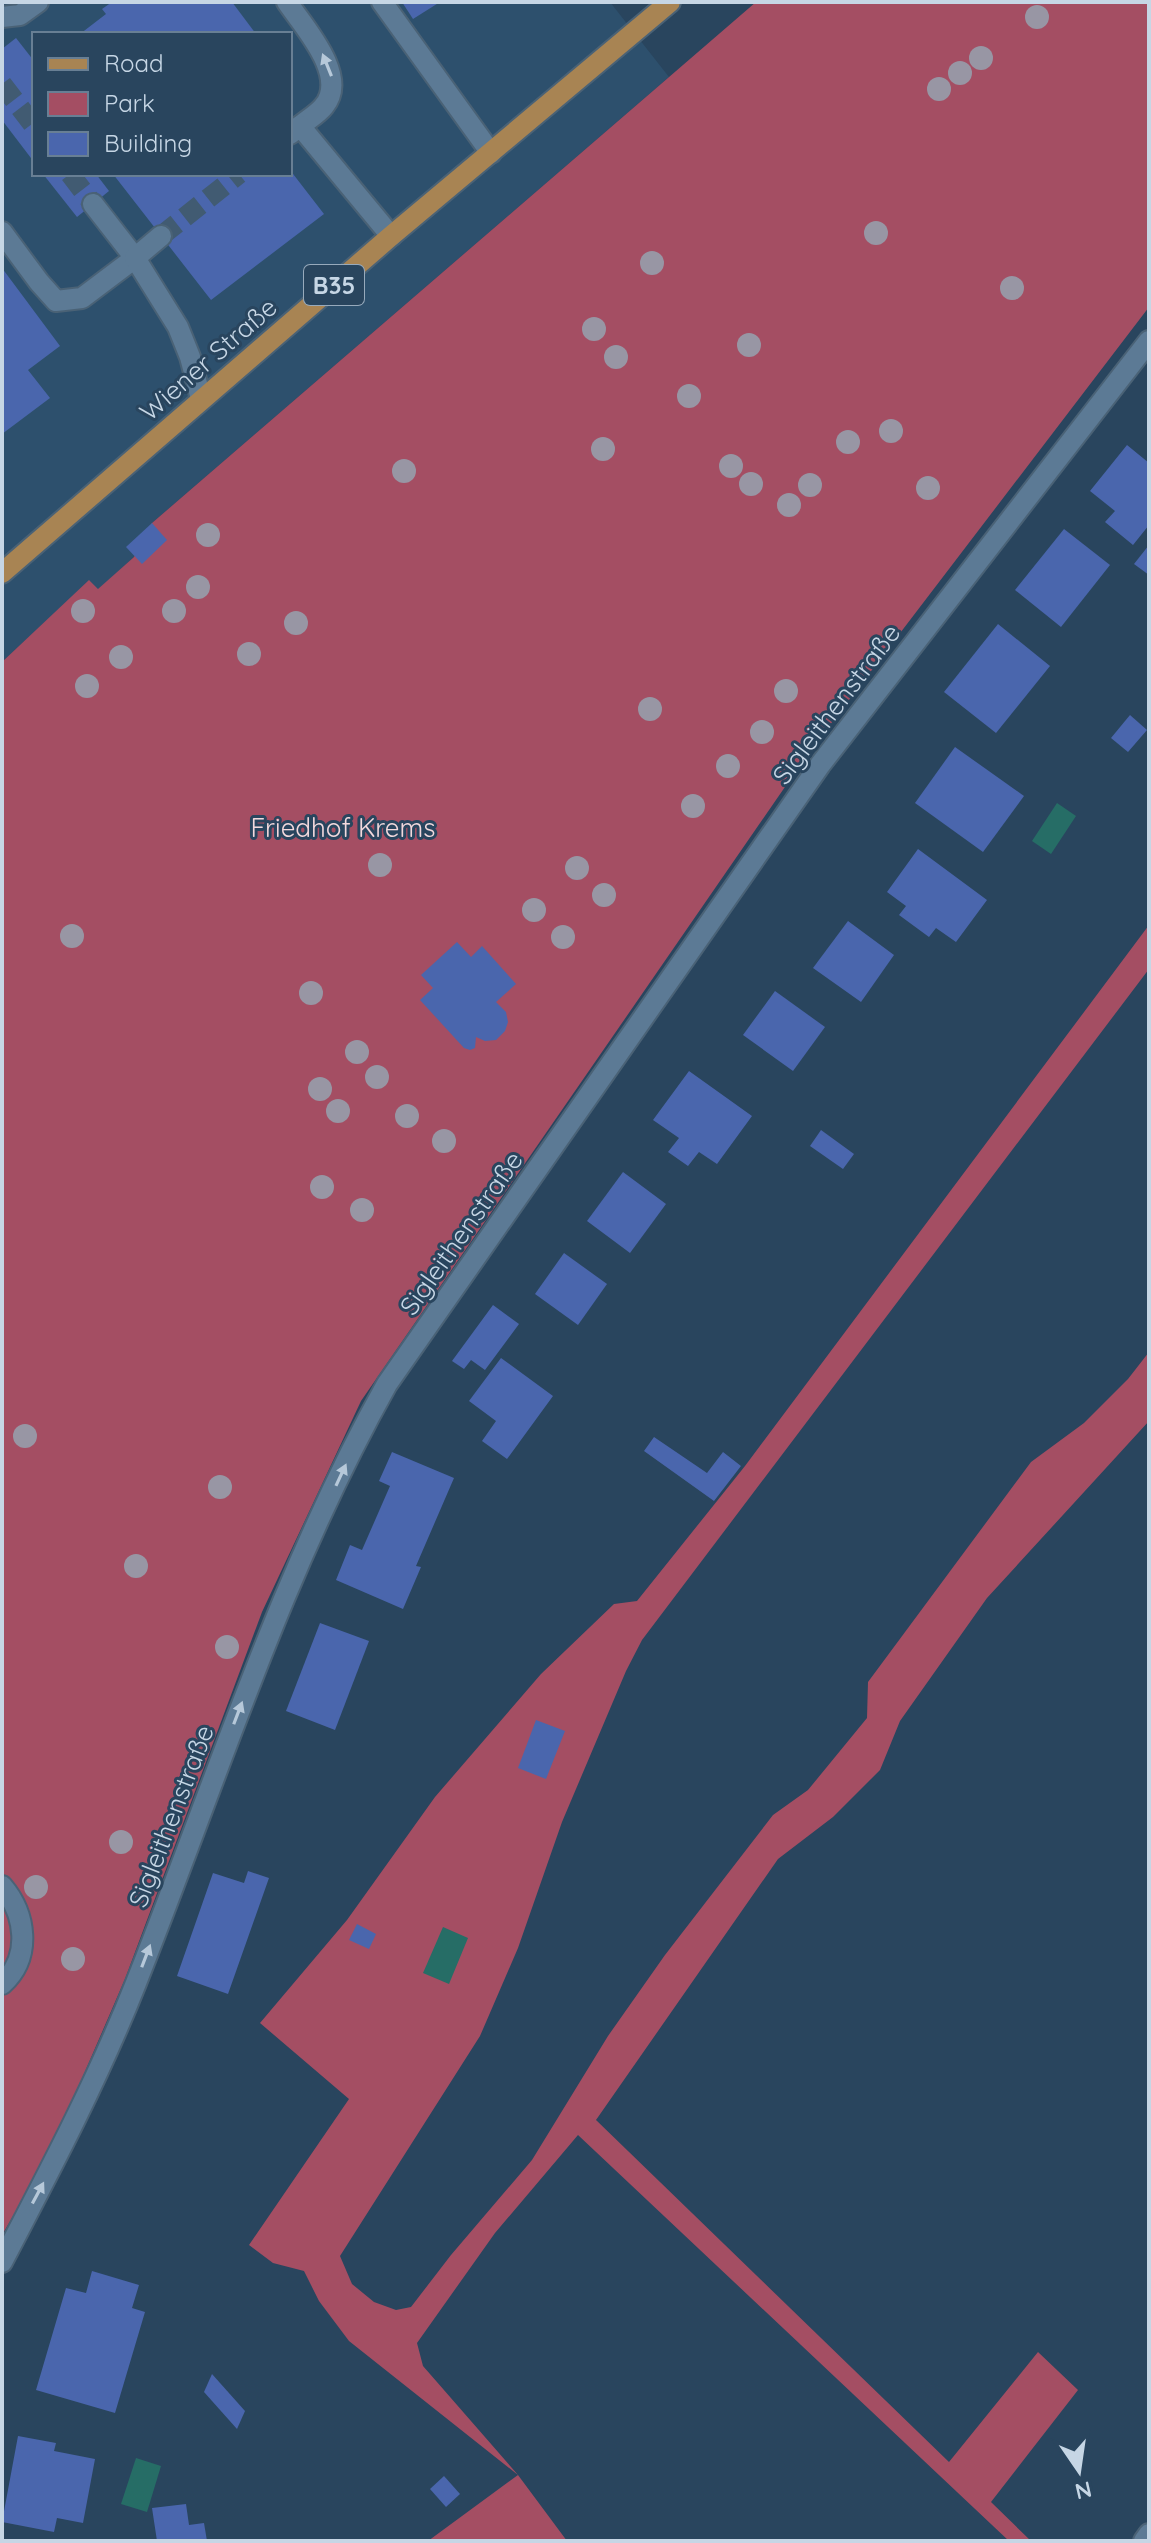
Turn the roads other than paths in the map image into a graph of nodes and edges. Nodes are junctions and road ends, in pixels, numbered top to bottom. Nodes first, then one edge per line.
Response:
1 (38, 2) edge
2 (287, 2) edge
3 (382, 2) edge
4 (670, 2) edge
5 (2, 17) edge
6 (295, 130) edge
7 (491, 153) junction
8 (93, 204) tunnel mouth
9 (2, 232) edge
10 (161, 236) tunnel mouth
11 (391, 236) junction
12 (135, 258) junction
13 (1149, 341) edge
14 (201, 399) junction
15 (2, 573) edge
16 (2, 1886) edge
17 (2, 1984) edge
18 (2, 2262) edge
19 (1149, 2534) edge
20 (1144, 2541) edge

1 - 5 street
6 -> 2 street
3 - 7 street
4 - 7 main road, Wiener Straße / B35
6 - 11 street
7 - 11 main road, Wiener Straße / B35
8 - 12 street
9 - 12 street
10 - 12 street
11 - 14 main road, Wiener Straße / B35
12 - 14 street
18 -> 13 street, Sigleithenstraße
14 - 15 main road, Wiener Straße / B35
16 - 17 street
19 - 20 street

